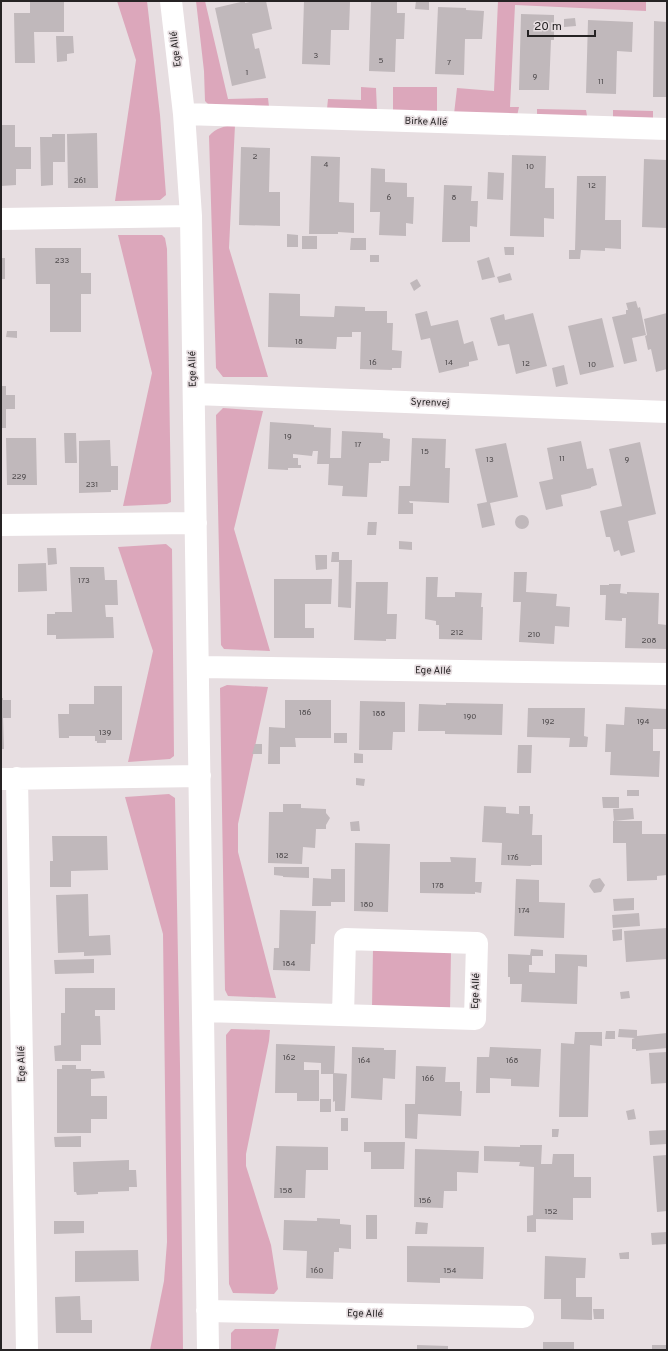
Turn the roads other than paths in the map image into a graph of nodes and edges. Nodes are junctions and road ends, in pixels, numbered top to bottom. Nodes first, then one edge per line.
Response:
1 (171, 1) edge
2 (184, 114) junction
3 (667, 129) edge
4 (191, 216) junction
5 (1, 218) edge
6 (194, 394) junction
7 (667, 412) edge
8 (196, 523) junction
9 (1, 526) edge
10 (198, 667) junction
11 (667, 674) edge
12 (200, 776) junction
13 (9, 779) edge
14 (203, 1011) junction
15 (343, 1015) junction
16 (208, 1311) junction
17 (524, 1316) dead end
18 (26, 1350) edge
19 (208, 1350) edge

1 - 2 street, Ege Allé
2 - 3 street, Birke Allé
2 - 4 street, Ege Allé
4 - 5 street
4 - 6 street, Ege Allé
6 - 7 street, Syrenvej
6 - 8 street, Ege Allé
8 - 9 street
8 - 10 street, Ege Allé
10 - 11 street, Ege Allé
10 - 12 street, Ege Allé
12 - 13 street, Ege Allé
12 - 14 street, Ege Allé
13 - 18 street, Ege Allé
14 - 15 street, Ege Allé
14 - 16 street, Ege Allé
15 - 15 street, Ege Allé
16 - 17 street, Ege Allé
16 - 19 street, Ege Allé

